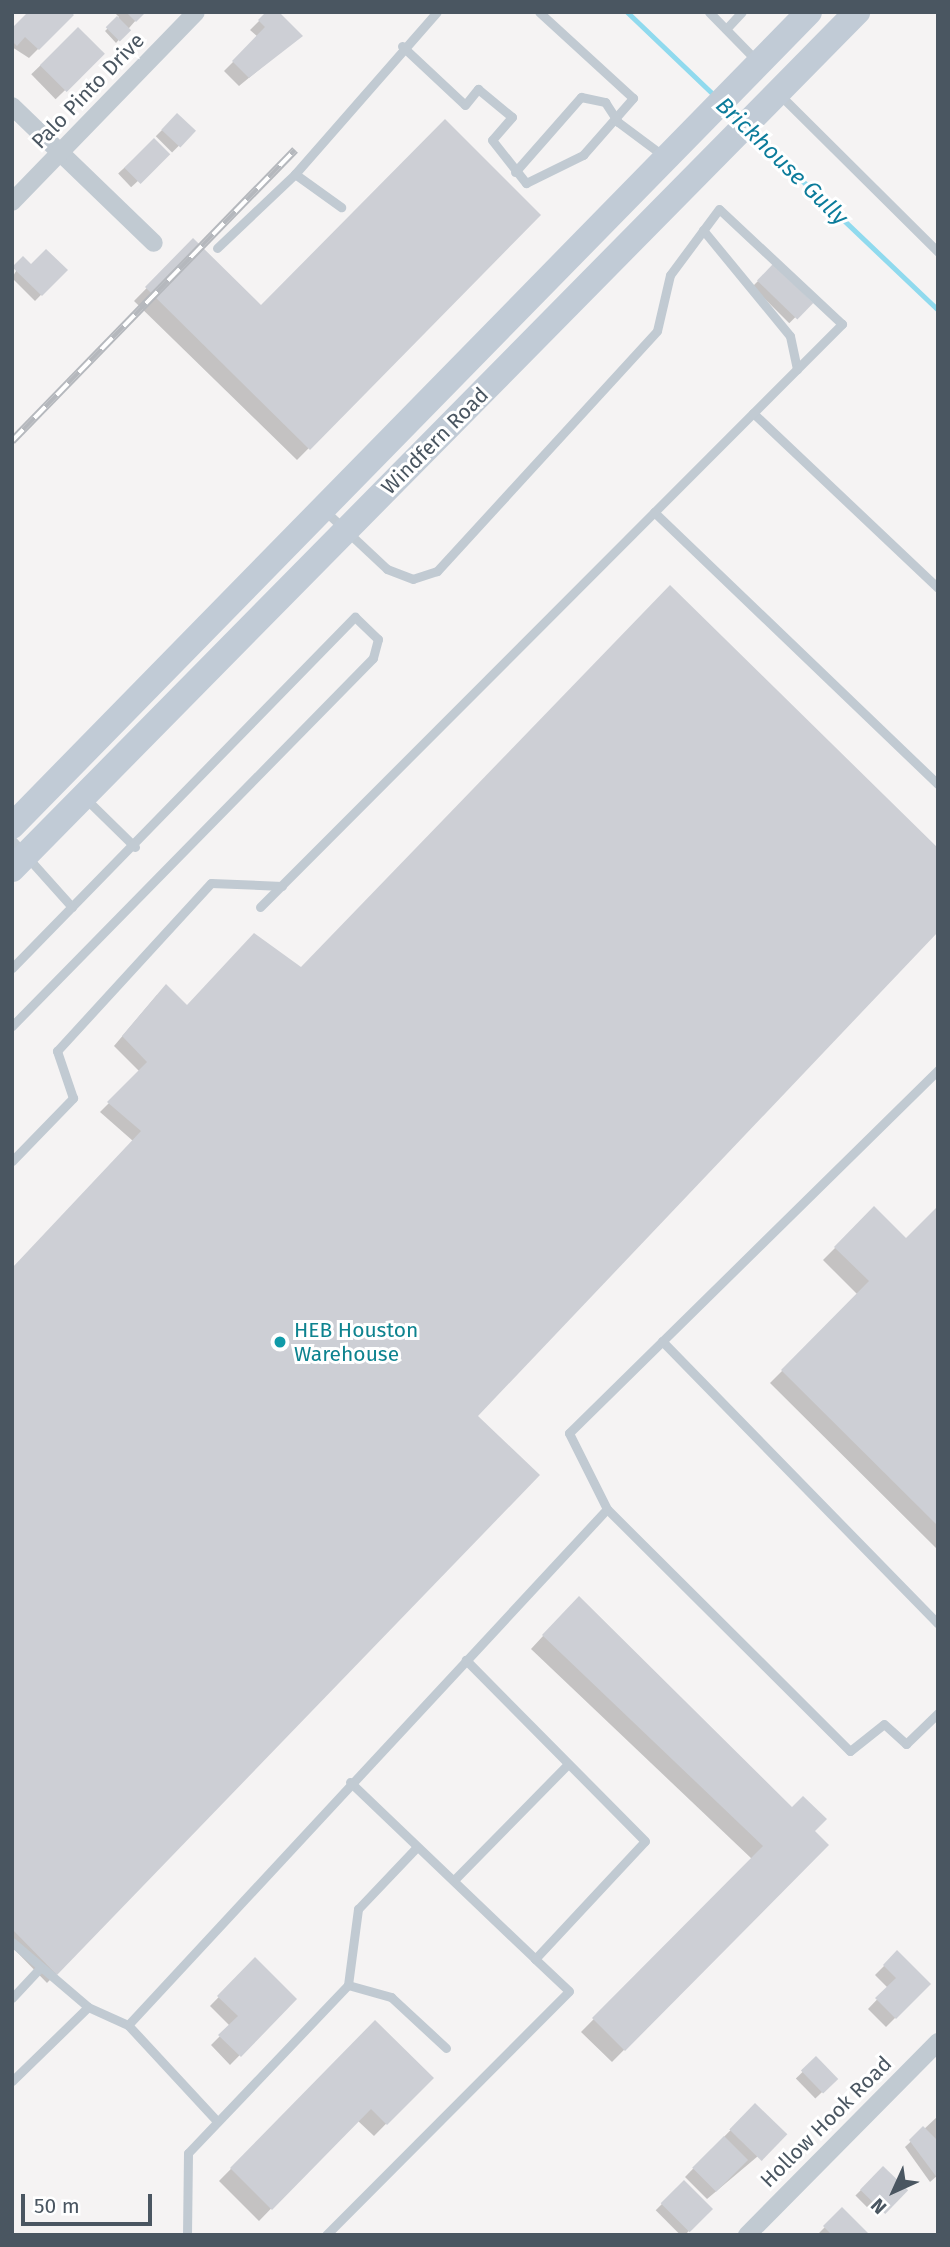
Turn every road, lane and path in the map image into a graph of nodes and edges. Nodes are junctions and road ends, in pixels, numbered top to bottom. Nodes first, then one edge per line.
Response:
1 (196, 12) edge
2 (437, 12) edge
3 (539, 12) edge
4 (709, 12) edge
5 (742, 12) edge
6 (809, 12) edge
7 (857, 12) edge
8 (726, 29) junction
9 (402, 46) junction
10 (759, 63) junction
11 (770, 102) junction
12 (12, 106) edge
13 (618, 122) junction
14 (60, 153) junction
15 (666, 159) junction
16 (514, 172) junction
17 (295, 174) junction
18 (12, 202) edge
19 (341, 207) dead end
20 (703, 230) junction
21 (154, 243) dead end
22 (217, 248) dead end
23 (938, 252) edge
24 (797, 369) junction
25 (753, 413) junction
26 (323, 509) junction
27 (654, 512) junction
28 (345, 533) junction
29 (938, 588) edge
30 (938, 784) edge
31 (84, 796) junction
32 (12, 825) edge
33 (135, 847) junction
34 (17, 855) edge
35 (282, 886) junction
36 (72, 907) junction
37 (260, 907) dead end
38 (12, 968) edge
39 (12, 1026) edge
40 (938, 1070) edge
41 (12, 1161) edge
42 (662, 1341) junction
43 (607, 1509) junction
44 (938, 1624) edge
45 (466, 1660) junction
46 (938, 1713) edge
47 (568, 1764) junction
48 (350, 1782) junction
49 (415, 1850) junction
50 (456, 1878) junction
51 (12, 1942) edge
52 (535, 1959) junction
53 (40, 1968) junction
54 (348, 1985) junction
55 (12, 1998) edge
56 (88, 2007) junction
57 (128, 2025) junction
58 (938, 2042) edge
59 (446, 2048) dead end
60 (12, 2081) edge
61 (217, 2121) junction
62 (187, 2235) edge
63 (326, 2235) edge
64 (747, 2235) edge

1 - 14 street, Palo Pinto Drive
2 - 9 lane
3 - 13 lane
4 - 8 lane
5 - 8 lane
6 - 10 street, Windfern Road
7 - 11 street, Windfern Road
8 - 10 lane
9 - 16 lane
9 - 17 lane
10 - 11 street
10 - 15 street, Windfern Road
11 - 23 lane
11 - 28 street, Windfern Road
12 - 14 street
13 - 15 lane
13 - 16 lane
13 - 16 lane
14 - 18 street, Palo Pinto Drive
14 - 21 street
15 - 26 street, Windfern Road
17 - 19 lane
17 - 22 lane
20 - 24 lane
20 - 24 lane
20 - 28 lane
24 - 25 lane
25 - 27 lane
25 - 29 lane
26 - 28 lane
26 - 32 street, Windfern Road
27 - 30 lane
27 - 35 lane
28 - 31 street, Windfern Road
31 - 33 lane
31 - 34 street, Windfern Road
33 - 36 lane
33 - 39 lane
34 - 36 lane
35 - 37 lane
35 - 41 lane
36 - 38 lane
40 - 42 lane
42 - 43 lane
42 - 44 lane
43 - 45 lane
43 - 46 lane
45 - 47 lane
45 - 48 lane
47 - 50 lane
47 - 52 lane
48 - 49 lane
48 - 57 lane
49 - 50 lane
49 - 54 lane
50 - 52 lane
51 - 53 lane
52 - 63 lane
53 - 55 lane
53 - 56 lane
54 - 59 lane
54 - 61 lane
56 - 57 lane
56 - 60 lane
57 - 61 lane
58 - 64 street, Hollow Hook Road
61 - 62 lane

